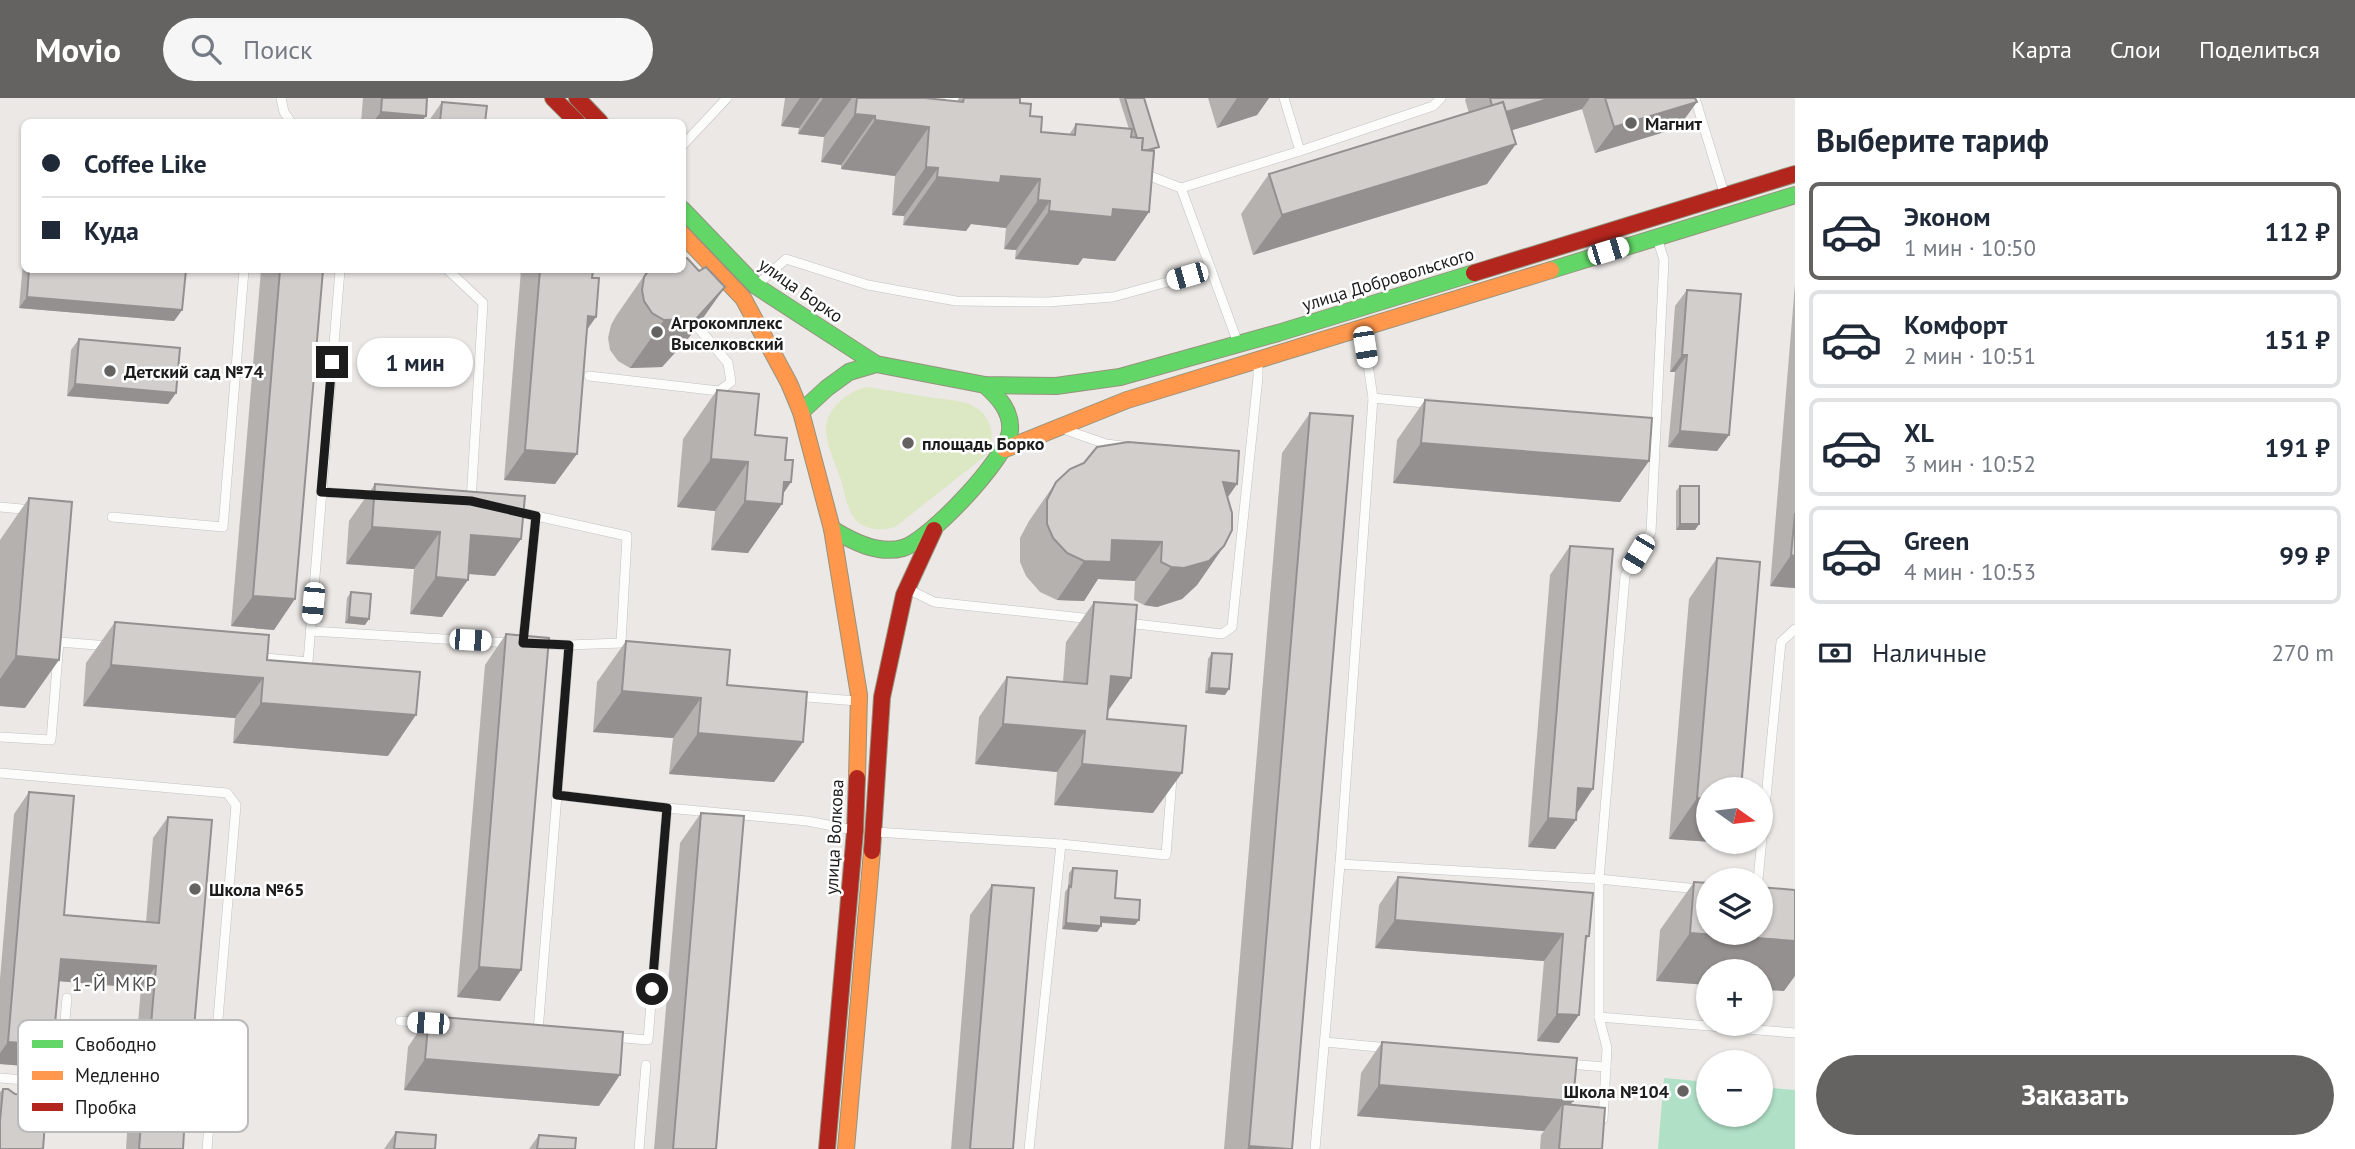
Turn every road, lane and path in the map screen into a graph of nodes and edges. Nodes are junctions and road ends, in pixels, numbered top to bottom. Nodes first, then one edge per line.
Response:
1 (281, 98) edge
2 (553, 98) edge
3 (577, 98) edge
4 (727, 98) edge
5 (948, 98) edge
6 (1284, 98) edge
7 (1441, 98) edge
8 (1695, 98) edge
9 (974, 110) edge
10 (288, 119) edge
11 (574, 119) edge
12 (597, 119) edge
13 (686, 142) edge
14 (1300, 151) junction
15 (1135, 170) edge
16 (1795, 174) edge
17 (1181, 188) junction
18 (1724, 194) junction
19 (1795, 195) edge
20 (686, 213) edge
21 (1657, 236) junction
22 (686, 238) edge
23 (1211, 270) junction
24 (244, 273) edge
25 (340, 273) edge
26 (451, 273) edge
27 (755, 286) junction
28 (682, 309) edge
29 (1363, 328) junction
30 (1239, 344) junction
31 (1258, 360) junction
32 (876, 364) junction
33 (589, 376) edge
34 (985, 386) junction
35 (1373, 398) junction
36 (1440, 405) edge
37 (802, 412) junction
38 (1059, 427) junction
39 (1132, 447) edge
40 (1005, 449) junction
41 (1237, 459) edge
42 (1250, 461) junction
43 (321, 492) junction
44 (390, 496) edge
45 (460, 501) edge
46 (471, 501) junction
47 (484, 504) edge
48 (0, 507) edge
49 (510, 510) edge
50 (41, 511) edge
51 (536, 516) junction
52 (112, 517) dead end
53 (832, 529) junction
54 (934, 530) junction
55 (907, 588) junction
56 (1103, 621) edge
57 (1116, 622) edge
58 (60, 629) edge
59 (1795, 629) edge
60 (310, 631) junction
61 (59, 642) junction
62 (523, 643) junction
63 (569, 645) junction
64 (123, 647) edge
65 (240, 656) edge
66 (780, 695) edge
67 (859, 701) junction
68 (0, 737) edge
69 (1173, 765) edge
70 (0, 773) edge
71 (557, 795) junction
72 (667, 808) junction
73 (855, 831) junction
74 (874, 832) junction
75 (1061, 844) junction
76 (1340, 864) junction
77 (1759, 868) edge
78 (1599, 879) junction
79 (1696, 889) edge
80 (66, 998) dead end
81 (1599, 1017) junction
82 (64, 1020) edge
83 (218, 1020) edge
84 (400, 1021) dead end
85 (442, 1024) edge
86 (525, 1030) edge
87 (538, 1031) junction
88 (552, 1032) edge
89 (1795, 1033) edge
90 (607, 1037) edge
91 (1325, 1042) junction
92 (1405, 1049) edge
93 (1552, 1063) edge
94 (646, 1065) dead end
95 (1606, 1068) junction
96 (0, 1078) edge
97 (18, 1079) edge
98 (1602, 1125) edge
99 (639, 1149) edge
100 (827, 1149) edge
101 (846, 1149) edge
102 (1029, 1149) edge
103 (1315, 1149) edge

1 - 10 lane
2 - 11 main road
3 - 12 main road
4 - 13 lane
5 - 9 lane
6 - 14 lane
7 - 14 lane
8 - 18 lane
14 - 17 lane
15 - 17 lane
16 - 18 main road, улица Добровольского
17 - 23 lane
18 - 30 main road, улица Добровольского
19 - 21 main road
20 - 27 main road, улица Борко
21 - 29 main road
21 - 78 lane
22 - 37 main road
23 - 27 lane
23 - 30 lane
24 - 52 lane
25 - 43 lane
26 - 46 lane
27 - 32 main road, улица Борко
28 - 33 lane
29 - 31 main road
29 - 35 lane
30 - 34 main road, улица Добровольского
31 - 38 main road
31 - 42 lane
32 - 34 main road
32 - 37 main road
34 - 40 main road
35 - 36 lane
35 - 76 lane
37 - 53 main road
38 - 39 lane
38 - 40 main road
40 - 54 main road
41 - 42 lane
42 - 57 lane
43 - 44 lane
43 - 60 lane
45 - 46 lane
46 - 47 lane
48 - 50 lane
49 - 51 lane
51 - 62 lane
51 - 63 lane
53 - 54 main road
53 - 67 main road, улица Волкова
54 - 55 main road
55 - 56 lane
55 - 74 main road
58 - 61 lane
59 - 77 lane
60 - 62 lane
60 - 65 lane
61 - 64 lane
61 - 68 lane
62 - 63 lane
63 - 71 lane
66 - 67 lane
67 - 73 main road, улица Волкова
69 - 75 lane
70 - 83 lane
71 - 72 lane
71 - 87 lane
72 - 73 lane
72 - 90 lane
73 - 100 main road, улица Волкова
74 - 75 lane
74 - 101 main road
75 - 102 lane
76 - 78 lane
76 - 91 lane
78 - 79 lane
78 - 81 lane
80 - 82 lane
81 - 89 lane
81 - 95 lane
84 - 85 lane
86 - 87 lane
87 - 88 lane
91 - 92 lane
91 - 103 lane
93 - 95 lane
94 - 99 lane
95 - 98 lane
96 - 97 lane

